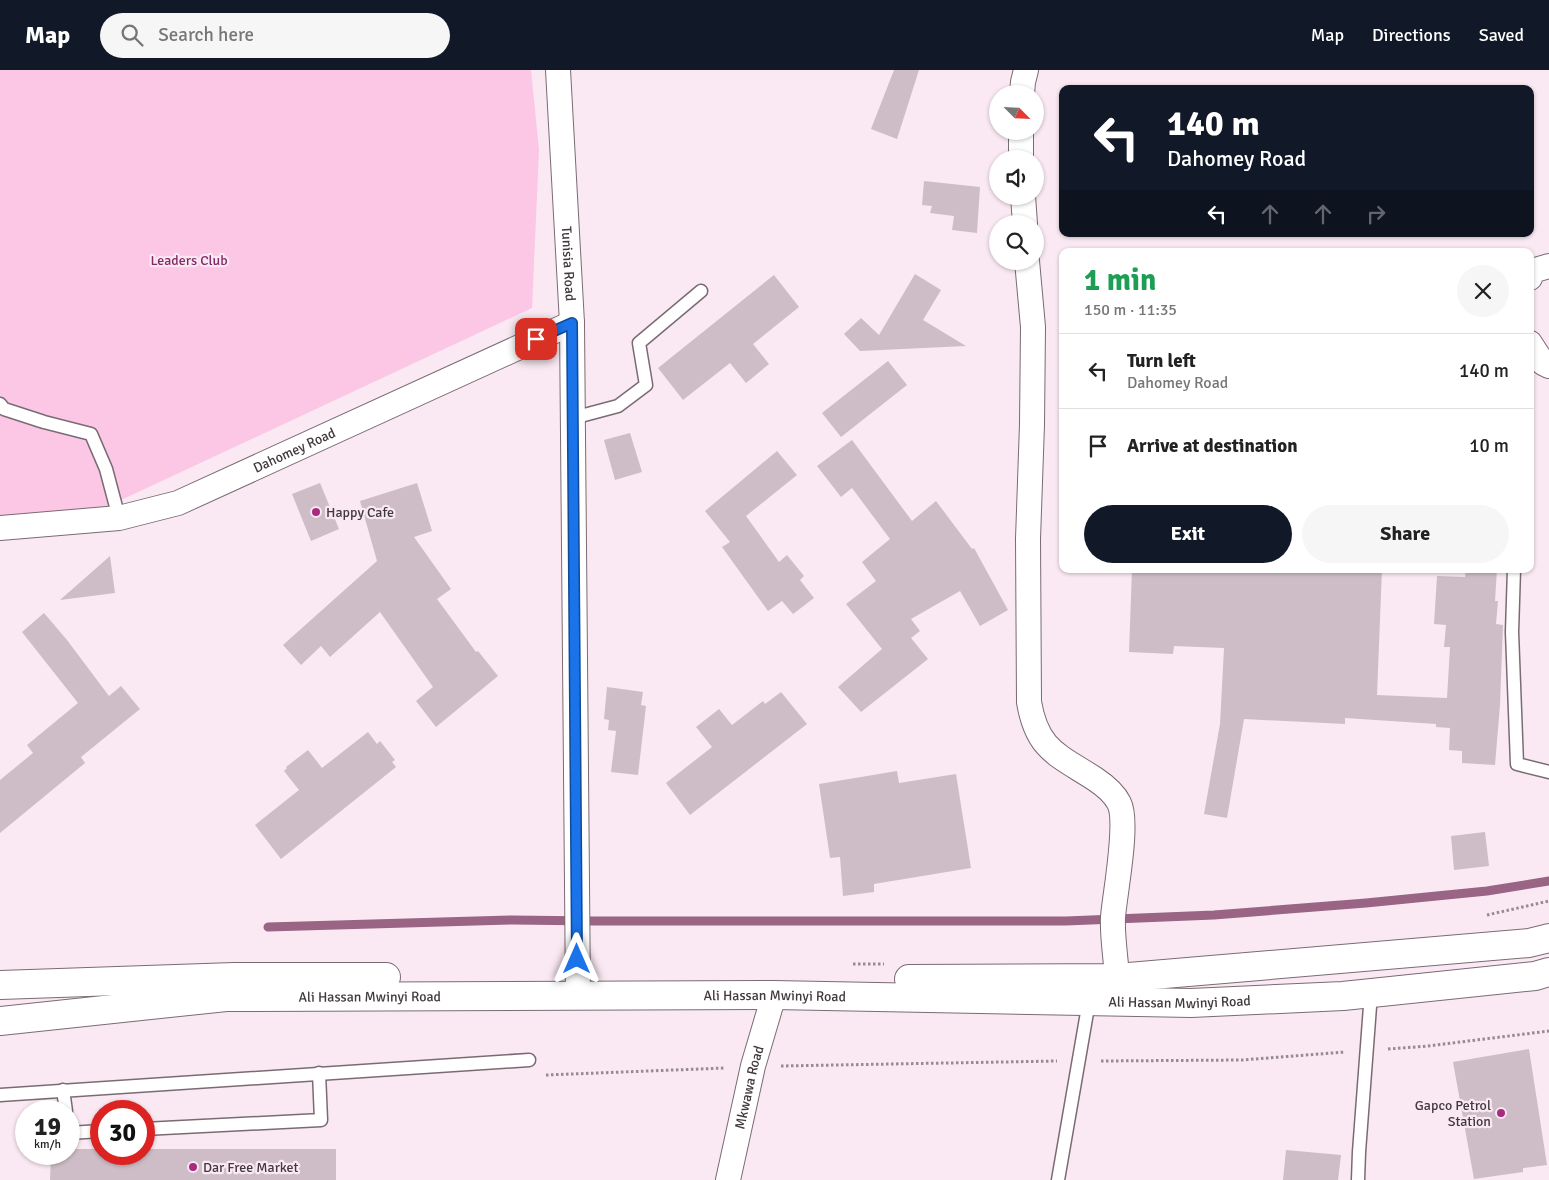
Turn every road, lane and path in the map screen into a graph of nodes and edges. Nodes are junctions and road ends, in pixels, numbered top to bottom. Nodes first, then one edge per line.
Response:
1 (558, 70) edge
2 (1026, 70) edge
3 (1024, 85) edge
4 (1549, 266) edge
5 (1029, 270) edge
6 (1534, 271) edge
7 (701, 292) dead end
8 (572, 323) junction
9 (1534, 349) edge
10 (1549, 366) edge
11 (0, 404) edge
12 (573, 418) junction
13 (119, 518) junction
14 (0, 528) edge
15 (1514, 573) edge
16 (1549, 772) edge
17 (1549, 901) edge
18 (1482, 916) dead end
19 (1549, 938) edge
20 (847, 964) dead end
21 (887, 964) dead end
22 (1549, 972) edge
23 (1117, 978) junction
24 (0, 985) edge
25 (578, 987) junction
26 (1371, 993) junction
27 (774, 996) junction
28 (1089, 1001) junction
29 (0, 1021) edge
30 (529, 1060) dead end
31 (319, 1073) junction
32 (63, 1090) junction
33 (0, 1095) edge
34 (64, 1100) edge
35 (155, 1128) edge
36 (728, 1180) edge
37 (1058, 1180) edge
38 (1358, 1180) edge

1 - 8 street, Tunisia Road
2 - 3 street
4 - 6 street
5 - 23 street
7 - 12 lane
8 - 12 street, Tunisia Road
8 - 13 street, Dahomey Road
9 - 10 street
11 - 13 lane
12 - 25 street, Tunisia Road
13 - 14 street, Dahomey Road
15 - 16 lane
17 - 18 path
19 - 23 highway, Ali Hassan Mwinyi Road
20 - 21 path
22 - 26 highway, Ali Hassan Mwinyi Road
23 - 25 highway, Ali Hassan Mwinyi Road
24 - 25 highway, Ali Hassan Mwinyi Road
25 - 27 highway, Ali Hassan Mwinyi Road
25 - 29 highway, Ali Hassan Mwinyi Road
26 - 28 highway, Ali Hassan Mwinyi Road
26 - 38 lane
27 - 28 highway, Ali Hassan Mwinyi Road
27 - 36 street, Mkwawa Road
28 - 37 lane
30 - 31 lane
31 - 32 lane
31 - 35 lane
32 - 33 lane
32 - 34 lane

